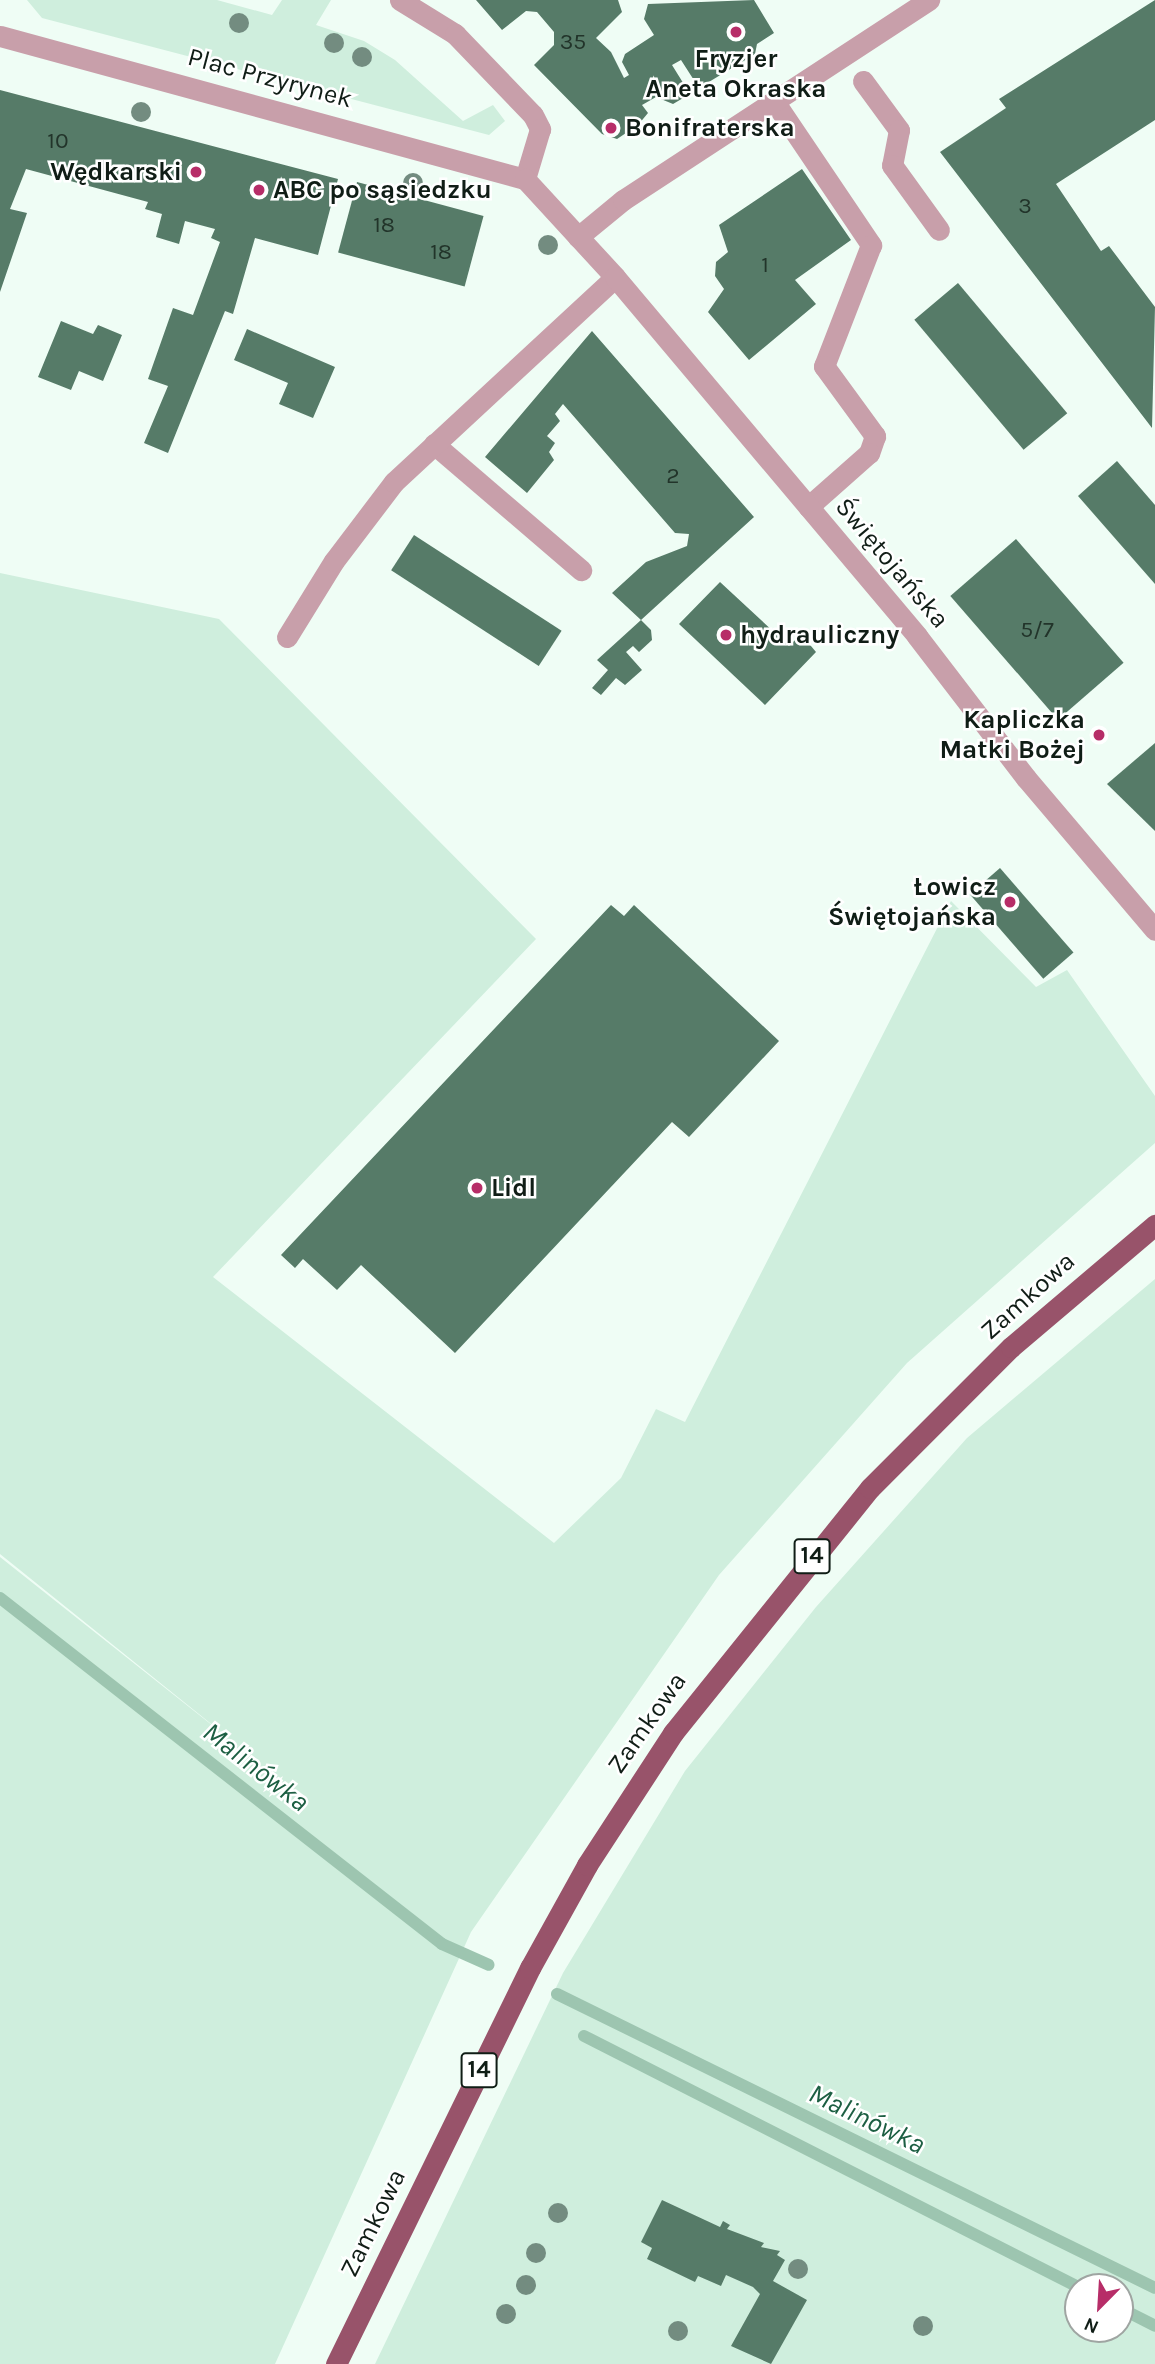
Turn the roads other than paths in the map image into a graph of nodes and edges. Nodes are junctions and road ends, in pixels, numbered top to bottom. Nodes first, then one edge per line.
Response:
1 (400, 0) edge
2 (929, 0) edge
3 (0, 36) edge
4 (863, 81) dead end
5 (774, 101) junction
6 (525, 179) junction
7 (939, 230) dead end
8 (578, 237) junction
9 (615, 277) junction
10 (435, 444) junction
11 (808, 507) junction
12 (581, 570) dead end
13 (287, 637) dead end
14 (1155, 930) edge
15 (1155, 1225) edge
16 (336, 2364) edge

1 - 6 street
2 - 5 street
3 - 6 street, Plac Przyrynek
4 - 7 street
5 - 8 street
5 - 11 street
6 - 8 street
8 - 9 street, Świętojańska
9 - 10 street
9 - 11 street, Świętojańska
10 - 12 street
10 - 13 street
11 - 14 street, Świętojańska
15 - 16 main road, Zamkowa / 14

